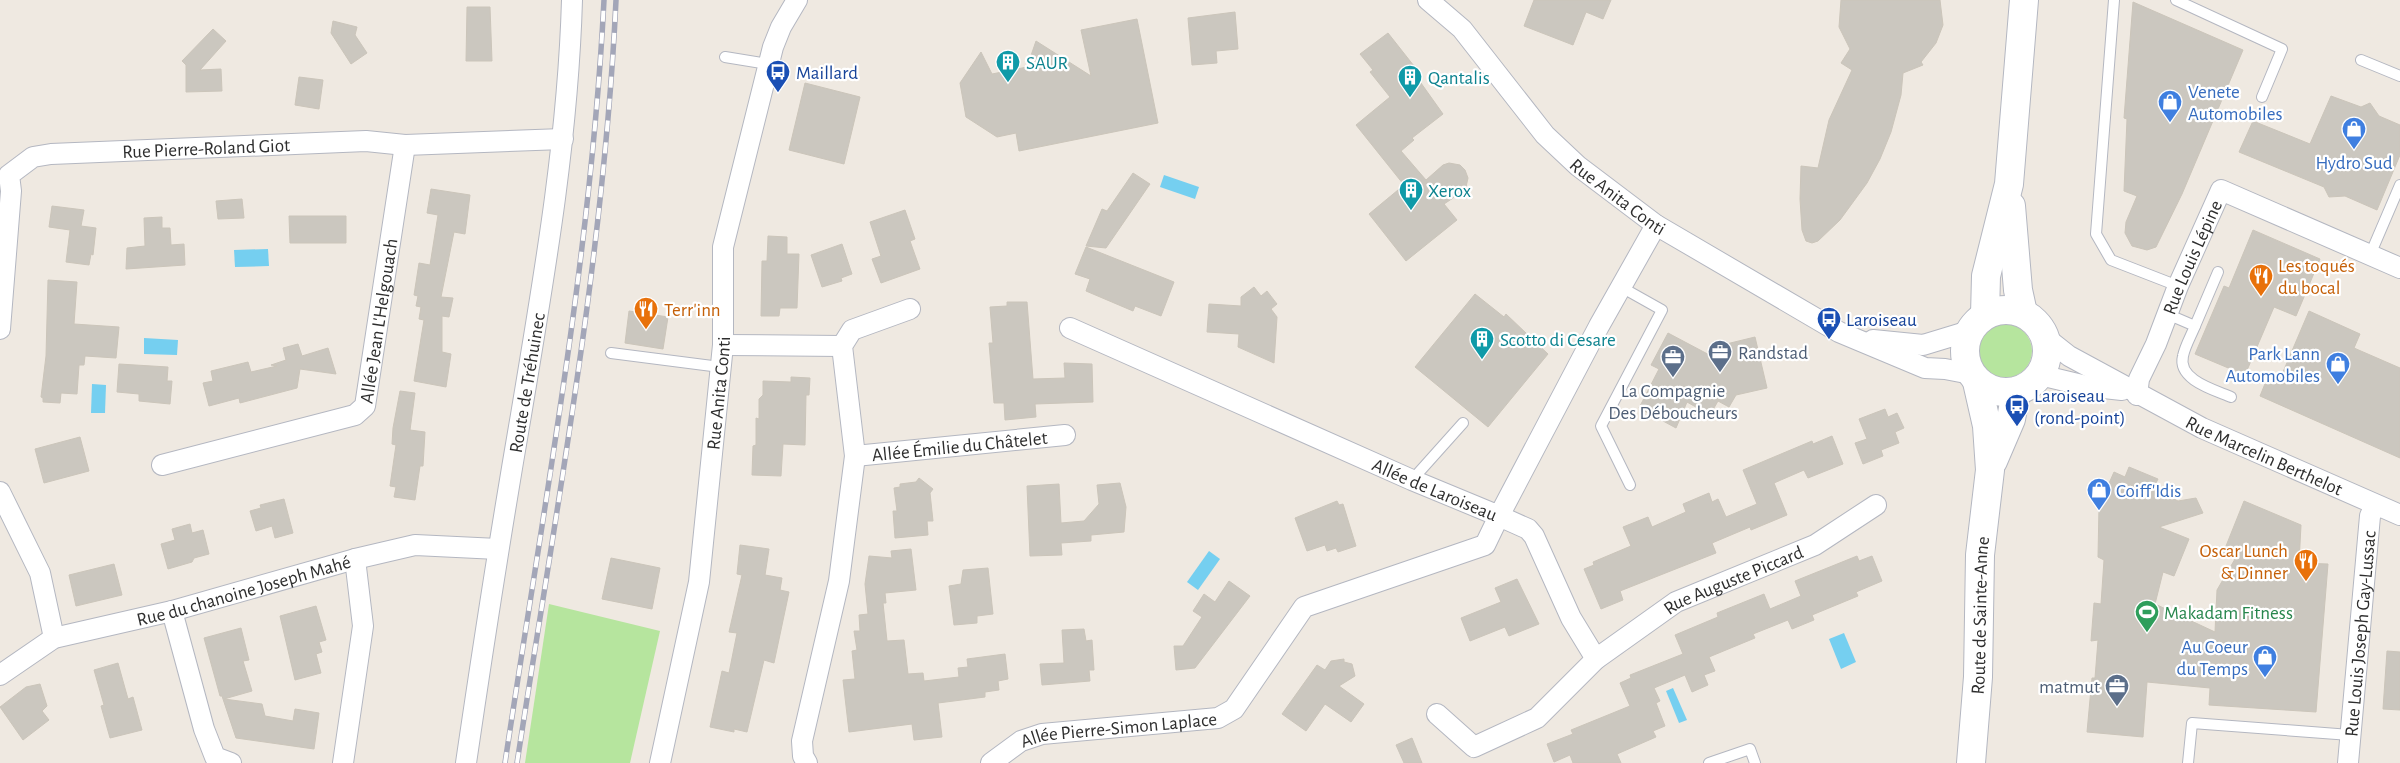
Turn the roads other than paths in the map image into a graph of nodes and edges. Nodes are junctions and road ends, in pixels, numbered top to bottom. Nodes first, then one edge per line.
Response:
1 (572, 0) edge
2 (797, 0) edge
3 (1428, 0) edge
4 (2024, 0) edge
5 (2114, 0) edge
6 (2176, 0) edge
7 (725, 57) dead end
8 (2361, 60) dead end
9 (768, 64) junction
10 (2400, 76) edge
11 (2262, 97) dead end
12 (563, 139) junction
13 (406, 145) junction
14 (5, 173) edge
15 (2008, 184) junction
16 (2400, 185) edge
17 (1656, 225) junction
18 (2370, 255) junction
19 (2400, 268) edge
20 (2218, 272) dead end
21 (2178, 286) junction
22 (1620, 287) junction
23 (910, 309) dead end
24 (2023, 313) junction
25 (2166, 314) junction
26 (1977, 323) junction
27 (2195, 326) junction
28 (1070, 328) dead end
29 (0, 329) edge
30 (2045, 337) junction
31 (1854, 339) junction
32 (723, 346) junction
33 (842, 346) junction
34 (612, 353) dead end
35 (720, 367) junction
36 (2040, 375) junction
37 (1974, 378) junction
38 (2016, 392) junction
39 (2134, 393) junction
40 (2231, 397) dead end
41 (1463, 423) dead end
42 (1066, 435) dead end
43 (855, 456) junction
44 (162, 465) dead end
45 (1990, 470) junction
46 (1412, 480) junction
47 (1630, 485) dead end
48 (0, 492) edge
49 (1876, 505) dead end
50 (2375, 505) junction
51 (2400, 515) edge
52 (1499, 516) junction
53 (498, 549) junction
54 (355, 559) junction
55 (172, 611) junction
56 (54, 638) junction
57 (1596, 659) junction
58 (0, 675) edge
59 (1437, 714) dead end
60 (2350, 735) junction
61 (231, 763) edge
62 (343, 763) edge
63 (466, 763) edge
64 (660, 763) edge
65 (807, 763) edge
66 (991, 763) edge
67 (1709, 763) edge
68 (1755, 763) edge
69 (1971, 763) edge
70 (2188, 763) edge
71 (2348, 763) edge

1 - 12 street, Route de Tréhuinec
2 - 9 street, Rue Anita Conti
3 - 17 street, Rue Anita Conti
4 - 15 main road
5 - 21 lane
6 - 11 lane
7 - 9 lane
8 - 10 lane
9 - 32 street, Rue Anita Conti
12 - 13 street, Rue Pierre-Roland Giot
12 - 53 street, Route de Tréhuinec
13 - 14 street, Rue Pierre-Roland Giot
13 - 44 street, Allée Jean L'Helgouach
14 - 29 street, Rue Pierre-Roland Giot
15 - 24 main road
15 - 26 main road
16 - 18 lane
17 - 22 street, Allée de Laroiseau
17 - 31 street, Rue Anita Conti
18 - 19 street, Rue Louis Lépine
18 - 21 street, Rue Louis Lépine
20 - 27 lane
21 - 25 street, Rue Louis Lépine
22 - 47 lane
22 - 52 street, Allée de Laroiseau
23 - 33 street
24 - 26 main road
24 - 30 main road
25 - 27 lane
25 - 39 street, Rue Louis Lépine
26 - 31 street, Rue Anita Conti
26 - 37 main road
27 - 40 lane
28 - 46 street, Allée de Laroiseau
30 - 36 main road
30 - 39 street, Rue Marcelin Berthelot
31 - 37 street, Rue Anita Conti
32 - 33 street
32 - 35 street, Rue Anita Conti
33 - 43 street
34 - 35 lane
35 - 64 street, Rue Anita Conti
36 - 38 main road
36 - 39 street, Rue Marcelin Berthelot
37 - 38 main road
37 - 45 main road, Route de Sainte-Anne
38 - 45 main road, Route de Sainte-Anne
39 - 50 street, Rue Marcelin Berthelot
41 - 46 lane
42 - 43 street, Allée Émilie du Châtelet
43 - 65 street
45 - 69 main road, Route de Sainte-Anne
46 - 52 street, Allée de Laroiseau
48 - 56 street
49 - 57 street, Rue Auguste Piccard
50 - 51 street, Rue Marcelin Berthelot
50 - 60 street, Rue Louis Joseph Gay-Lussac
52 - 57 street
52 - 66 street, Allée Pierre-Simon Laplace
53 - 54 street, Rue du chanoine Joseph Mahé
53 - 63 street, Route de Tréhuinec
54 - 55 street, Rue du chanoine Joseph Mahé
54 - 62 street
55 - 56 street, Rue du chanoine Joseph Mahé
55 - 61 street
56 - 58 street, Rue du chanoine Joseph Mahé
57 - 59 street, Rue Auguste Piccard
60 - 70 lane
60 - 71 street, Rue Louis Joseph Gay-Lussac
67 - 68 lane

